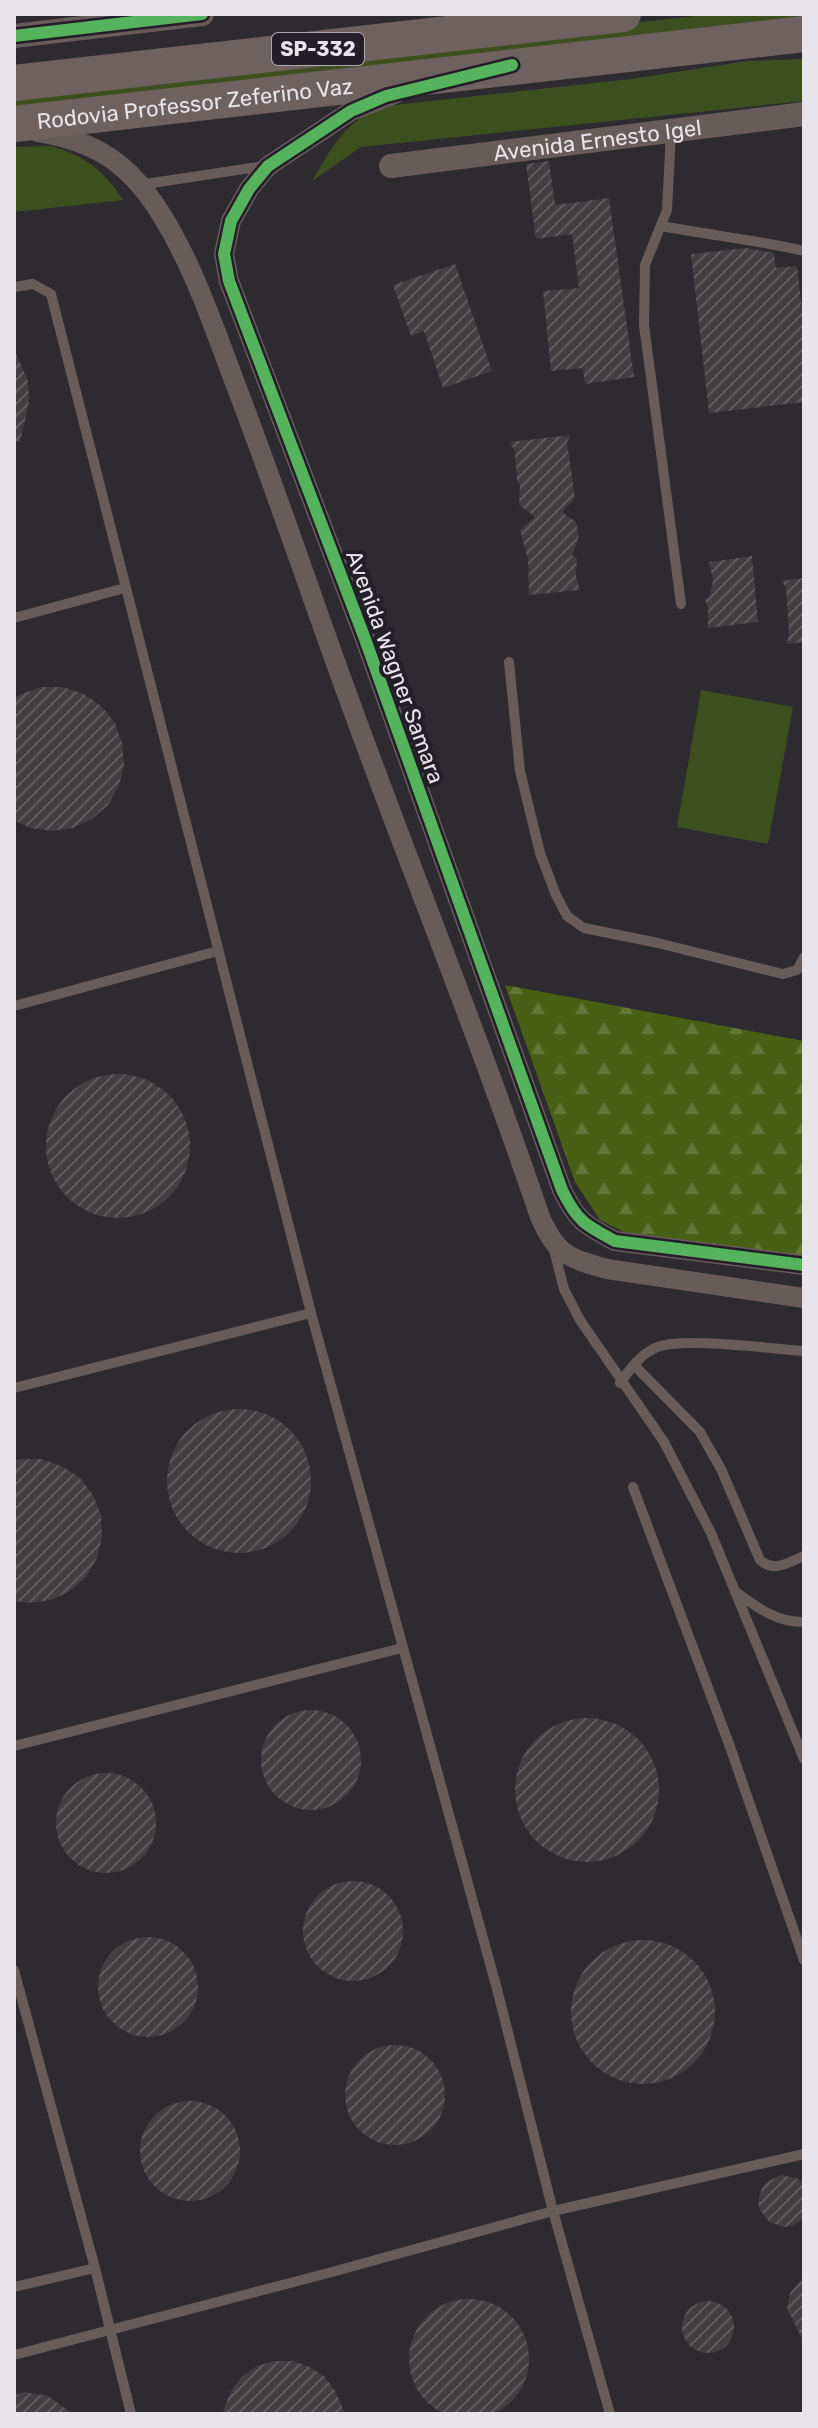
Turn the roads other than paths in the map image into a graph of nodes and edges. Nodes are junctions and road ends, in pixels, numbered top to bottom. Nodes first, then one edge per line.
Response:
1 (202, 14) edge
2 (606, 14) edge
3 (623, 14) edge
4 (614, 15) edge
5 (141, 18) edge
6 (14, 36) edge
7 (801, 36) edge
8 (512, 65) junction
9 (14, 83) edge
10 (804, 114) edge
11 (14, 126) edge
12 (671, 130) junction
13 (268, 166) junction
14 (391, 166) dead end
15 (139, 185) junction
16 (662, 226) junction
17 (804, 251) edge
18 (14, 287) edge
19 (125, 588) junction
20 (681, 604) dead end
21 (14, 618) edge
22 (509, 662) dead end
23 (218, 951) junction
24 (804, 957) edge
25 (14, 1006) edge
26 (552, 1244) junction
27 (804, 1265) edge
28 (804, 1298) edge
29 (311, 1313) junction
30 (804, 1351) edge
31 (634, 1365) junction
32 (620, 1383) junction
33 (14, 1388) edge
34 (633, 1487) dead end
35 (804, 1556) edge
36 (734, 1591) junction
37 (804, 1622) edge
38 (402, 1648) junction
39 (14, 1746) edge
40 (804, 1759) edge
41 (804, 1960) edge
42 (14, 1971) edge
43 (804, 2154) edge
44 (553, 2211) junction
45 (95, 2268) junction
46 (14, 2287) edge
47 (110, 2330) junction
48 (14, 2355) edge
49 (131, 2414) edge
50 (610, 2414) edge

1 - 5 street
2 - 4 lane
3 - 4 highway, Rodovia Professor Zeferino Vaz / SP-332
4 - 9 highway, Rodovia Professor Zeferino Vaz / SP-332
5 - 6 street
7 - 8 highway, Rodovia Professor Zeferino Vaz / SP-332
8 - 11 highway, Rodovia Professor Zeferino Vaz / SP-332
8 - 13 street, Avenida Wagner Samara
10 - 12 street, Avenida Ernesto Igel
11 - 15 street
12 - 14 street, Avenida Ernesto Igel
12 - 16 lane
13 - 15 lane
13 - 27 street, Avenida Wagner Samara
15 - 26 street
16 - 17 lane
16 - 20 lane
18 - 19 lane
19 - 21 lane
19 - 23 lane
22 - 24 lane
23 - 25 lane
23 - 29 lane
26 - 28 street
26 - 32 lane
29 - 33 lane
29 - 38 lane
30 - 31 lane
31 - 32 lane
31 - 35 lane
32 - 36 lane
34 - 41 lane
36 - 37 lane
36 - 40 lane
38 - 39 lane
38 - 44 lane
42 - 45 lane
43 - 44 lane
44 - 47 lane
44 - 50 lane
45 - 46 lane
45 - 47 lane
47 - 48 lane
47 - 49 lane

